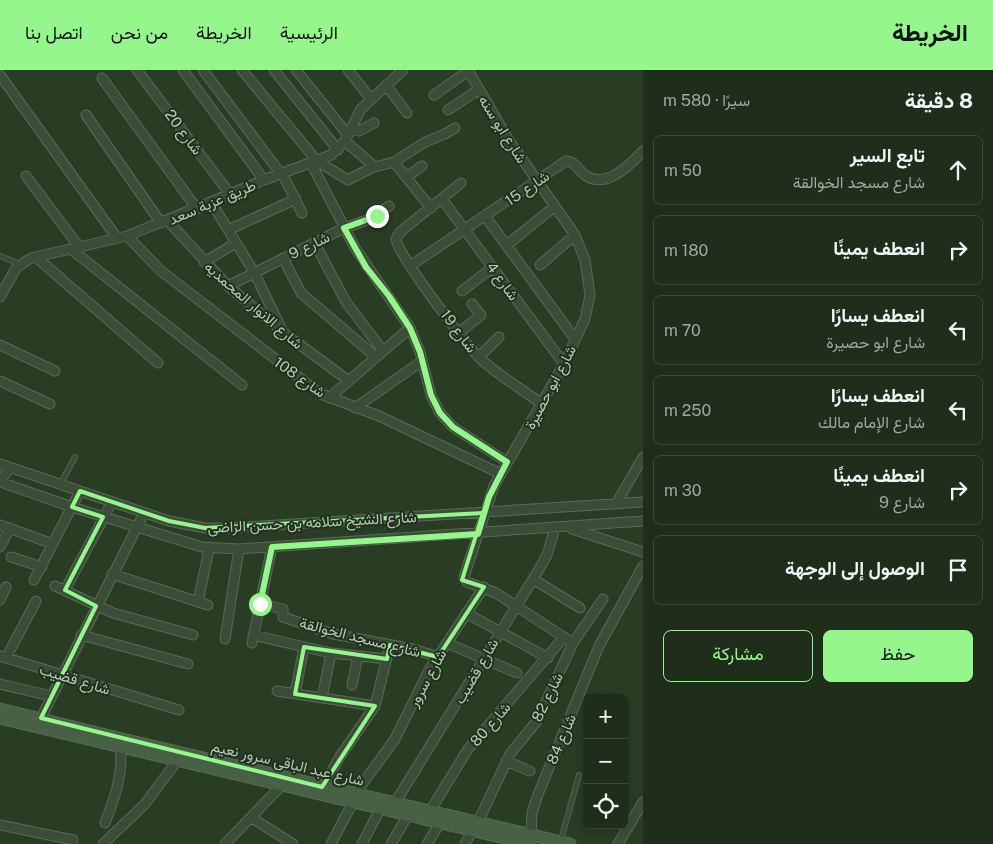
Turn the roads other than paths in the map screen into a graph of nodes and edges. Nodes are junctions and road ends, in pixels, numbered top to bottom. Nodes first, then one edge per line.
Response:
1 (137, 70) edge
2 (183, 70) edge
3 (203, 70) edge
4 (242, 70) edge
5 (274, 70) edge
6 (296, 70) edge
7 (348, 70) edge
8 (468, 70) edge
9 (400, 71) edge
10 (0, 74) edge
11 (102, 78) dead end
12 (386, 85) junction
13 (478, 90) junction
14 (434, 95) dead end
15 (371, 99) junction
16 (448, 110) dead end
17 (407, 113) dead end
18 (86, 115) dead end
19 (374, 123) dead end
20 (455, 128) dead end
21 (348, 135) junction
22 (338, 150) junction
23 (643, 151) edge
24 (314, 162) junction
25 (394, 162) junction
26 (422, 166) dead end
27 (375, 167) junction
28 (281, 174) junction
29 (26, 176) dead end
30 (406, 177) junction
31 (264, 180) junction
32 (536, 181) junction
33 (461, 183) dead end
34 (230, 194) junction
35 (296, 199) junction
36 (442, 199) junction
37 (211, 202) junction
38 (389, 206) dead end
39 (554, 207) junction
40 (431, 208) junction
41 (196, 209) junction
42 (302, 213) dead end
43 (485, 216) junction
44 (164, 222) junction
45 (344, 228) junction
46 (228, 230) junction
47 (465, 230) junction
48 (575, 235) junction
49 (127, 236) junction
50 (117, 238) junction
51 (314, 242) junction
52 (236, 243) junction
53 (507, 245) junction
54 (76, 249) junction
55 (0, 256) edge
56 (36, 257) junction
57 (283, 258) junction
58 (204, 262) junction
59 (20, 264) junction
60 (540, 265) dead end
61 (410, 266) junction
62 (493, 267) junction
63 (254, 272) junction
64 (228, 286) junction
65 (462, 291) dead end
66 (0, 297) edge
67 (472, 304) dead end
68 (410, 328) junction
69 (460, 332) junction
70 (284, 333) junction
71 (499, 338) dead end
72 (575, 339) junction
73 (0, 345) edge
74 (384, 351) junction
75 (376, 357) junction
76 (478, 357) junction
77 (422, 360) junction
78 (158, 363) dead end
79 (564, 364) junction
80 (55, 371) dead end
81 (0, 381) edge
82 (349, 381) junction
83 (242, 385) dead end
84 (328, 398) junction
85 (50, 404) dead end
86 (542, 404) junction
87 (356, 408) junction
88 (75, 457) dead end
89 (643, 457) edge
90 (507, 462) junction
91 (0, 464) edge
92 (10, 468) junction
93 (501, 474) junction
94 (0, 482) edge
95 (60, 484) junction
96 (80, 491) junction
97 (112, 502) junction
98 (643, 502) edge
99 (616, 504) junction
100 (72, 508) junction
101 (144, 513) junction
102 (483, 514) junction
103 (103, 517) junction
104 (643, 521) edge
105 (0, 524) edge
106 (566, 527) junction
107 (10, 528) junction
108 (136, 528) junction
109 (555, 528) junction
110 (478, 534) junction
111 (53, 544) junction
112 (0, 547) edge
113 (272, 547) junction
114 (209, 548) junction
115 (240, 549) junction
116 (643, 552) edge
117 (11, 557) dead end
118 (643, 566) edge
119 (42, 567) junction
120 (112, 574) junction
121 (533, 579) junction
122 (34, 580) dead end
123 (55, 586) dead end
124 (6, 587) dead end
125 (484, 587) junction
126 (64, 590) junction
127 (603, 599) dead end
128 (0, 600) edge
129 (36, 601) dead end
130 (260, 604) junction
131 (516, 605) junction
132 (96, 606) junction
133 (580, 608) dead end
134 (466, 613) junction
135 (499, 631) junction
136 (82, 635) junction
137 (193, 635) dead end
138 (564, 637) junction
139 (224, 639) dead end
140 (447, 643) junction
141 (573, 643) junction
142 (390, 644) junction
143 (304, 647) junction
144 (331, 653) junction
145 (358, 656) junction
146 (3, 657) edge
147 (438, 657) junction
148 (483, 658) junction
149 (548, 658) junction
150 (387, 660) junction
151 (188, 664) dead end
152 (517, 672) dead end
153 (61, 676) junction
154 (0, 684) edge
155 (352, 685) dead end
156 (277, 691) dead end
157 (295, 694) junction
158 (51, 696) junction
159 (322, 698) junction
160 (375, 706) junction
161 (0, 709) edge
162 (179, 710) dead end
163 (0, 718) edge
164 (40, 718) junction
165 (120, 748) junction
166 (176, 761) junction
167 (506, 761) junction
168 (530, 771) dead end
169 (579, 775) dead end
170 (281, 786) junction
171 (320, 791) junction
172 (354, 798) junction
173 (643, 802) edge
174 (388, 808) junction
175 (408, 815) junction
176 (428, 815) junction
177 (252, 818) junction
178 (440, 822) junction
179 (105, 823) dead end
180 (0, 825) edge
181 (475, 826) junction
182 (73, 840) dead end
183 (530, 840) edge
184 (565, 843) edge
185 (103, 844) edge
186 (225, 844) edge
187 (293, 844) edge
188 (331, 844) edge
189 (362, 844) edge
190 (390, 844) edge
191 (427, 844) edge
192 (465, 844) edge
193 (618, 844) edge

1 - 34 street, شارع 20
2 - 31 street
3 - 28 street
4 - 24 street
5 - 22 street
6 - 21 street
7 - 15 street
8 - 13 street, شارع ابو سنه
8 - 14 street
9 - 12 street, طريق عزبة سعد
10 - 50 street
11 - 41 street
12 - 15 street, طريق عزبة سعد
12 - 17 street
13 - 16 street
13 - 32 street, شارع ابو سنه
15 - 21 street, طريق عزبة سعد
18 - 44 street, شارع الانوار المحمديه
19 - 21 street
20 - 25 street
21 - 22 street, طريق عزبة سعد
21 - 27 street
22 - 24 street, طريق عزبة سعد
23 - 32 street, شارع 15
24 - 27 street
24 - 28 street, طريق عزبة سعد
24 - 45 street
25 - 27 street
25 - 30 street
26 - 30 street
28 - 31 street, طريق عزبة سعد
28 - 35 street
29 - 54 street
30 - 40 street
31 - 34 street, طريق عزبة سعد
32 - 39 street, شارع ابو سنه
32 - 43 street, شارع 15
33 - 36 street
34 - 37 street, طريق عزبة سعد
35 - 42 street
35 - 46 street
36 - 40 street
36 - 47 street, شارع 4
37 - 41 street, طريق عزبة سعد
37 - 46 street
38 - 45 street, شارع 9
39 - 48 street, شارع ابو سنه
39 - 53 street
40 - 61 street, شارع 19
41 - 44 street, طريق عزبة سعد
43 - 47 street, شارع 15
43 - 53 street
44 - 49 street, طريق عزبة سعد
44 - 58 street, شارع الانوار المحمديه
45 - 51 street, شارع 9
45 - 68 street
46 - 52 street
47 - 61 street, شارع 15
47 - 62 street, شارع 4
48 - 60 street
48 - 72 street, شارع ابو حصيرة
49 - 50 street, طريق عزبة سعد
49 - 84 street, شارع 108
50 - 54 street, طريق عزبة سعد
51 - 57 street, شارع 9
51 - 74 street
52 - 58 street
52 - 63 street
53 - 72 street
54 - 56 street, طريق عزبة سعد
54 - 83 street
55 - 59 lane
56 - 59 street, طريق عزبة سعد
56 - 78 street
57 - 63 street, شارع 9
57 - 75 street
58 - 64 street, شارع الانوار المحمديه
59 - 66 street
61 - 69 street, شارع 19
62 - 65 street
62 - 79 street, شارع 4
63 - 64 street, شارع 9
63 - 70 street
64 - 70 street, شارع الانوار المحمديه
67 - 69 street
68 - 74 street
68 - 77 street
69 - 76 street, شارع 19
70 - 82 street, شارع الانوار المحمديه
71 - 76 street
72 - 79 street, شارع ابو حصيرة
73 - 80 street
74 - 75 street
75 - 82 street
76 - 86 street, شارع 19
77 - 87 street
77 - 90 street
79 - 86 street, شارع ابو حصيرة
81 - 85 street
82 - 84 street
84 - 87 street, شارع 108
86 - 90 street, شارع ابو حصيرة
87 - 93 street, شارع 108
88 - 95 lane
89 - 99 street
90 - 93 street, شارع ابو حصيرة
91 - 92 street, شارع الشيخ سلامه بن حسن الراضى
92 - 94 street
92 - 95 street, شارع الشيخ سلامه بن حسن الراضى
93 - 102 street, شارع ابو حصيرة
94 - 100 street, شارع الشيخ سلامه بن حسن الراضى
95 - 96 street, شارع الشيخ سلامه بن حسن الراضى
96 - 97 street, شارع الشيخ سلامه بن حسن الراضى
96 - 100 street
97 - 101 street, شارع الشيخ سلامه بن حسن الراضى
97 - 103 street
98 - 99 street, شارع الشيخ سلامه بن حسن الراضى
99 - 102 street, شارع الشيخ سلامه بن حسن الراضى
100 - 103 street, شارع الشيخ سلامه بن حسن الراضى
100 - 111 street
101 - 102 street, شارع الشيخ سلامه بن حسن الراضى
101 - 108 street
102 - 110 street, شارع ابو حصيرة
103 - 108 street, شارع الشيخ سلامه بن حسن الراضى
103 - 126 street
104 - 106 street, شارع الشيخ سلامه بن حسن الراضى
105 - 107 street
106 - 109 street, شارع الشيخ سلامه بن حسن الراضى
106 - 116 street
107 - 111 street
107 - 112 street
108 - 114 street, شارع الشيخ سلامه بن حسن الراضى
108 - 120 street
109 - 110 street, شارع الشيخ سلامه بن حسن الراضى
109 - 121 street, شارع قضيب
110 - 113 street, شارع الشيخ سلامه بن حسن الراضى
110 - 125 street, شارع ابو حصيرة
111 - 119 street
113 - 115 street, شارع الشيخ سلامه بن حسن الراضى
113 - 130 street
114 - 115 street, شارع الشيخ سلامه بن حسن الراضى
114 - 120 street
115 - 139 street
117 - 119 street
118 - 183 street, شارع 84
119 - 122 street
120 - 132 street
121 - 131 street, شارع قضيب
121 - 133 street
123 - 126 street
124 - 128 street
125 - 131 street
125 - 134 street, شارع سرور
126 - 132 street
127 - 141 street, شارع 82
129 - 146 street
130 - 142 street, شارع مسجد الخوالقة
130 - 143 street
131 - 135 street, شارع قضيب
131 - 138 street
132 - 136 street
132 - 137 street
134 - 135 street
134 - 140 street, شارع سرور
135 - 148 street, شارع قضيب
135 - 149 street
136 - 151 street
136 - 153 street
138 - 141 street
138 - 149 street, شارع 80
140 - 147 street, شارع سرور
140 - 148 street
141 - 167 street, شارع 82
142 - 147 street, شارع مسجد الخوالقة
142 - 150 street
143 - 144 street
143 - 157 street
144 - 145 street
144 - 159 street
145 - 150 street
145 - 155 street
146 - 153 street, شارع قضيب
147 - 172 street, شارع سرور
148 - 152 street
148 - 174 street, شارع قضيب
149 - 176 street, شارع 80
150 - 160 street
153 - 158 street
153 - 162 street, شارع قضيب
154 - 158 street
156 - 157 street
157 - 159 street
158 - 164 street
159 - 160 street
160 - 171 street
161 - 164 street, شارع عبد الباقى سرور نعيم
163 - 165 street, شارع عبد الباقى سرور نعيم
164 - 171 street, شارع عبد الباقى سرور نعيم
165 - 166 street, شارع عبد الباقى سرور نعيم
165 - 179 street
166 - 170 street, شارع عبد الباقى سرور نعيم
166 - 185 street
167 - 168 street
167 - 181 street, شارع 82
169 - 184 lane
170 - 171 street, شارع عبد الباقى سرور نعيم
170 - 177 street
171 - 172 street, شارع عبد الباقى سرور نعيم
172 - 174 street, شارع عبد الباقى سرور نعيم
172 - 188 street, شارع سرور
173 - 193 street
174 - 175 street, شارع عبد الباقى سرور نعيم
174 - 176 street, شارع عبد الباقى سرور نعيم
174 - 189 street, شارع قضيب
175 - 176 street, شارع عبد الباقى سرور نعيم
175 - 190 street
176 - 178 street, شارع عبد الباقى سرور نعيم
176 - 181 street, شارع عبد الباقى سرور نعيم
177 - 186 street
177 - 187 street
178 - 181 street, شارع عبد الباقى سرور نعيم
178 - 191 street
180 - 182 street
181 - 183 street, شارع عبد الباقى سرور نعيم
181 - 192 street, شارع 82
183 - 184 street, شارع عبد الباقى سرور نعيم

